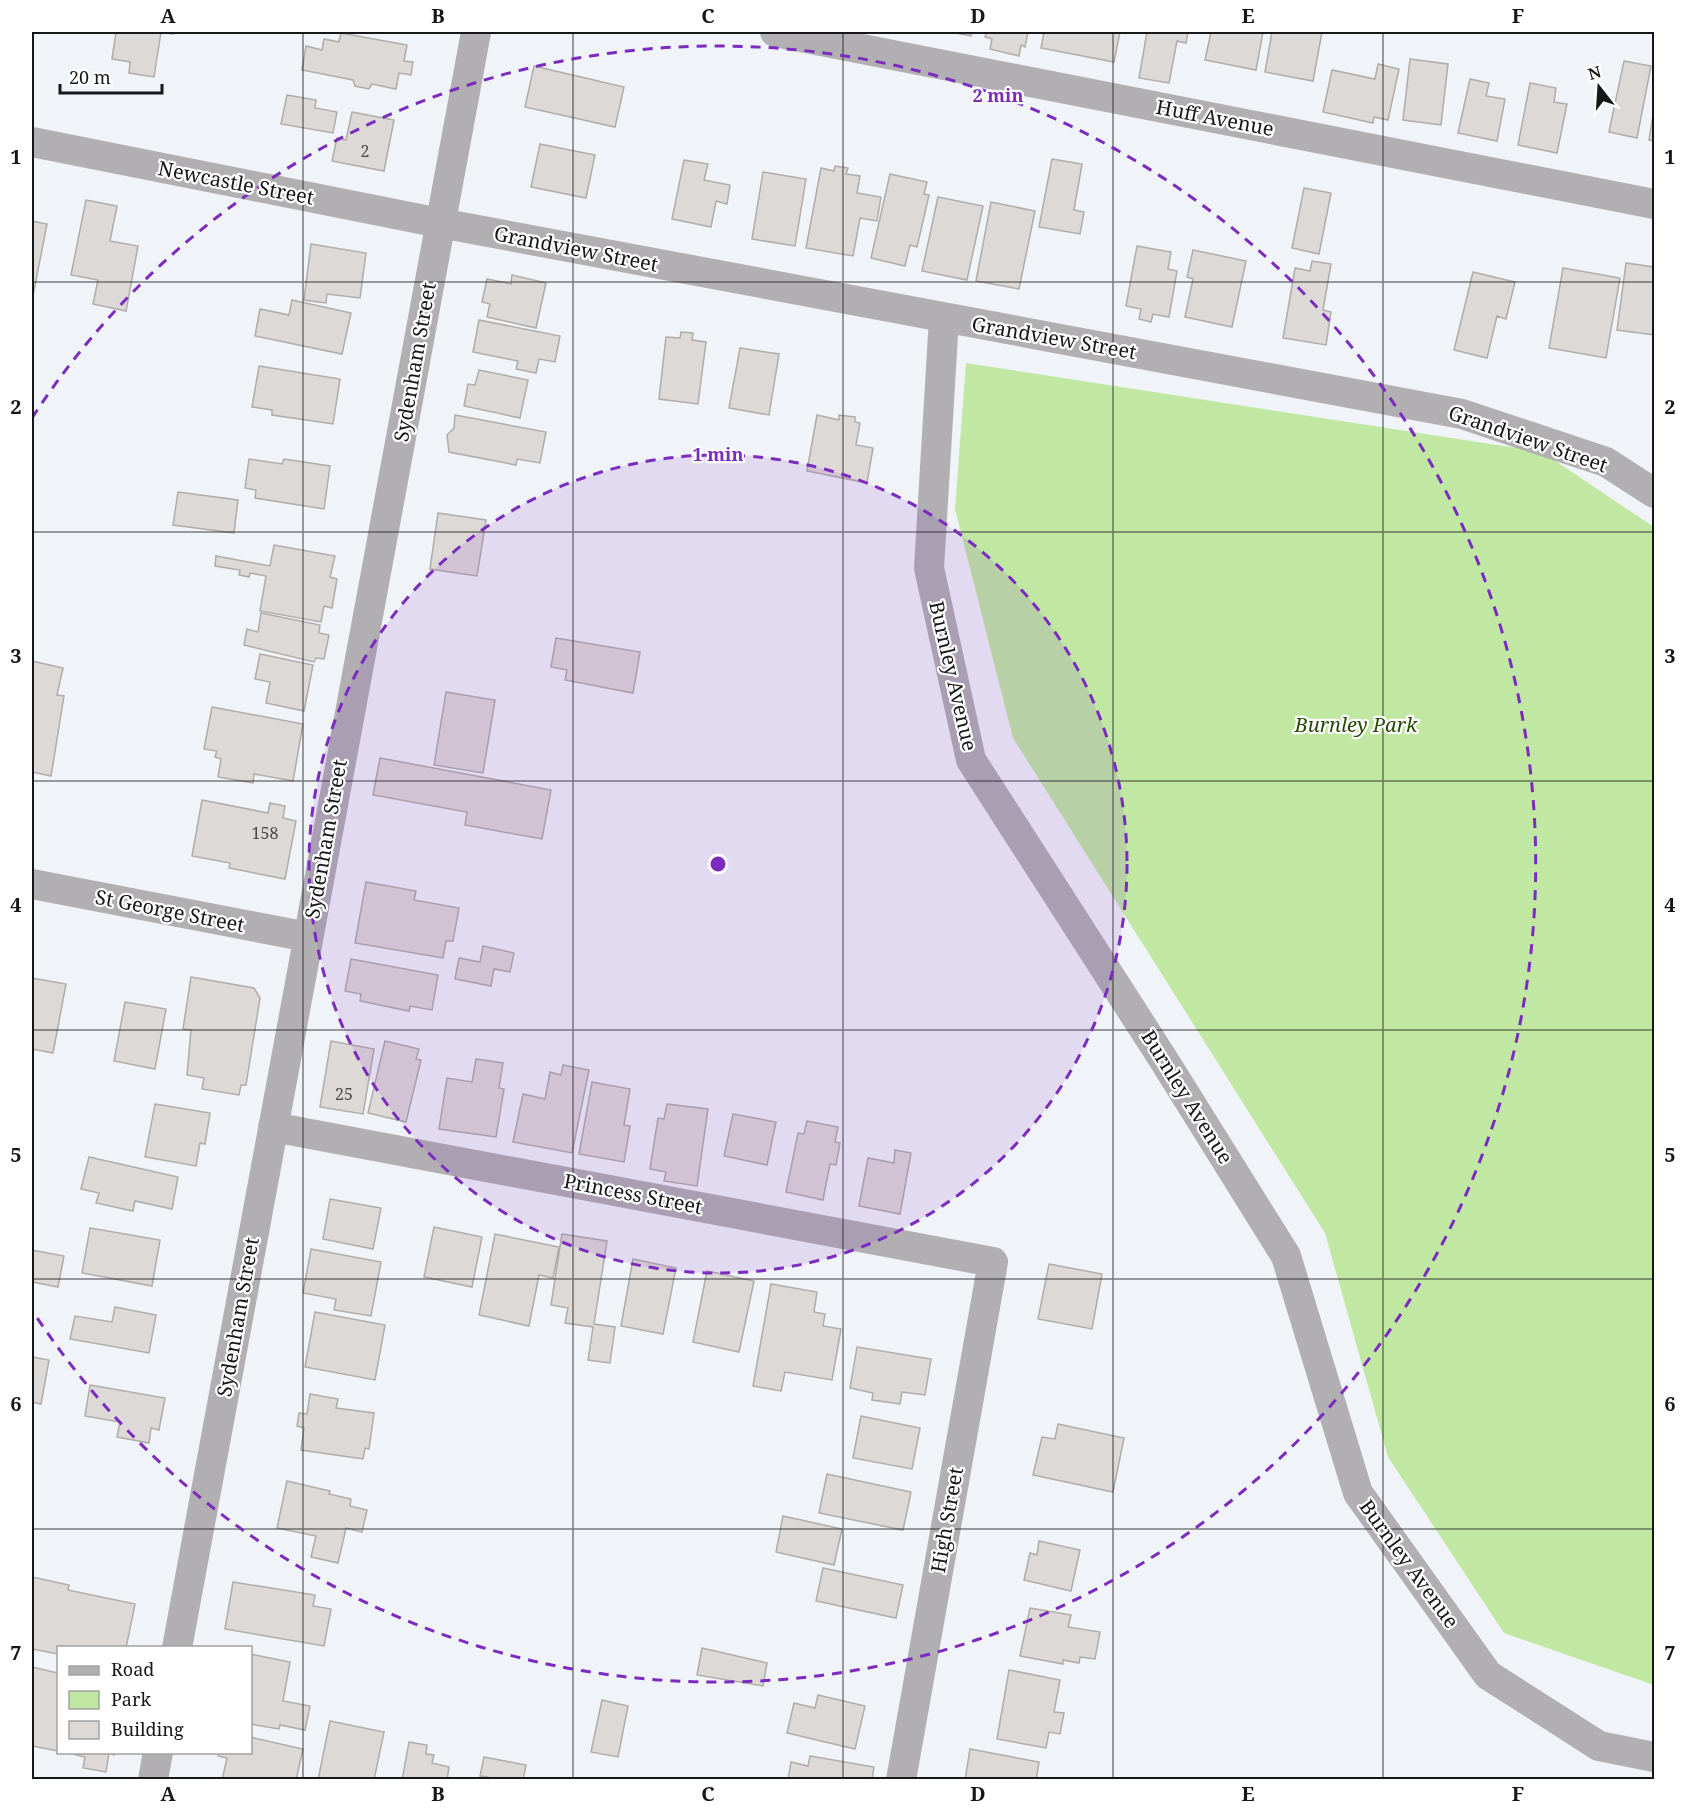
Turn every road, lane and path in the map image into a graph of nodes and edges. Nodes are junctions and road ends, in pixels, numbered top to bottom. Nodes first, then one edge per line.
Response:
1 (476, 32) edge
2 (775, 32) edge
3 (32, 142) edge
4 (1654, 204) edge
5 (440, 224) junction
6 (944, 318) junction
7 (1654, 493) edge
8 (32, 884) edge
9 (308, 937) junction
10 (273, 1127) junction
11 (993, 1262) joint
12 (177, 1646) edge
13 (158, 1754) edge
14 (1654, 1757) edge
15 (153, 1779) edge
16 (901, 1779) edge

1 - 5 street, Sydenham Street
2 - 4 street, Huff Avenue
3 - 5 street, Newcastle Street
5 - 6 street, Grandview Street
5 - 9 street, Sydenham Street
6 - 7 street, Grandview Street
6 - 14 street, Burnley Avenue
8 - 9 street, St George Street
9 - 10 street, Sydenham Street
10 - 11 street, Princess Street
10 - 12 street, Sydenham Street
11 - 16 street, High Street
13 - 15 street

